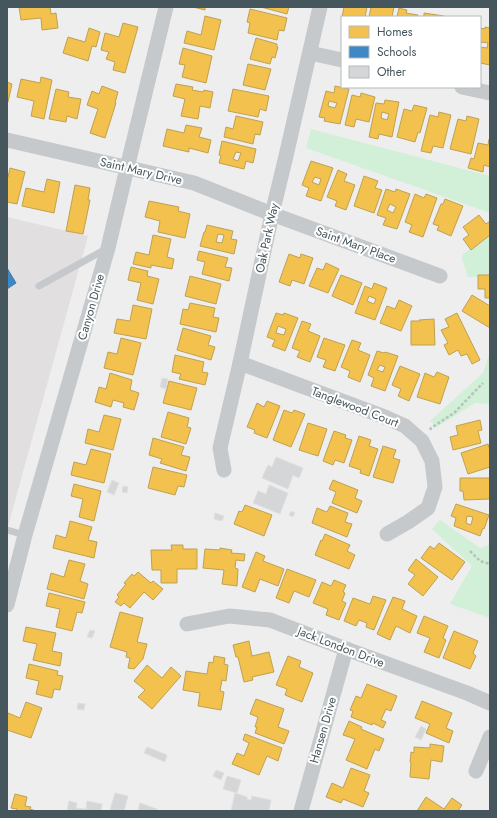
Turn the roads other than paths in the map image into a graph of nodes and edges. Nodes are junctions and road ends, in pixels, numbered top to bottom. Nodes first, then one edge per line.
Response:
1 (166, 7) edge
2 (320, 7) edge
3 (310, 53) junction
4 (341, 60) edge
5 (467, 88) edge
6 (490, 93) edge
7 (7, 140) edge
8 (127, 168) junction
9 (272, 214) junction
10 (108, 248) junction
11 (440, 276) dead end
12 (39, 286) dead end
13 (240, 363) junction
14 (224, 470) dead end
15 (7, 530) edge
16 (387, 534) dead end
17 (25, 535) junction
18 (7, 605) edge
19 (187, 624) dead end
20 (346, 650) junction
21 (490, 703) edge
22 (490, 737) edge
23 (476, 770) dead end
24 (301, 811) edge

1 - 8 street, Canyon Drive
2 - 3 street, Oak Park Way
3 - 4 street
3 - 9 street, Oak Park Way
5 - 6 street
7 - 8 street, Saint Mary Drive
8 - 9 street, Saint Mary Drive
8 - 10 street, Canyon Drive
9 - 11 street, Saint Mary Place
9 - 13 street, Oak Park Way
10 - 12 lane
10 - 17 street, Canyon Drive
13 - 14 street, Oak Park Way
13 - 16 street, Tanglewood Court
15 - 17 lane
17 - 18 street, Canyon Drive
19 - 20 street, Jack London Drive
20 - 21 street, Jack London Drive
20 - 24 street, Hansen Drive
22 - 23 street

